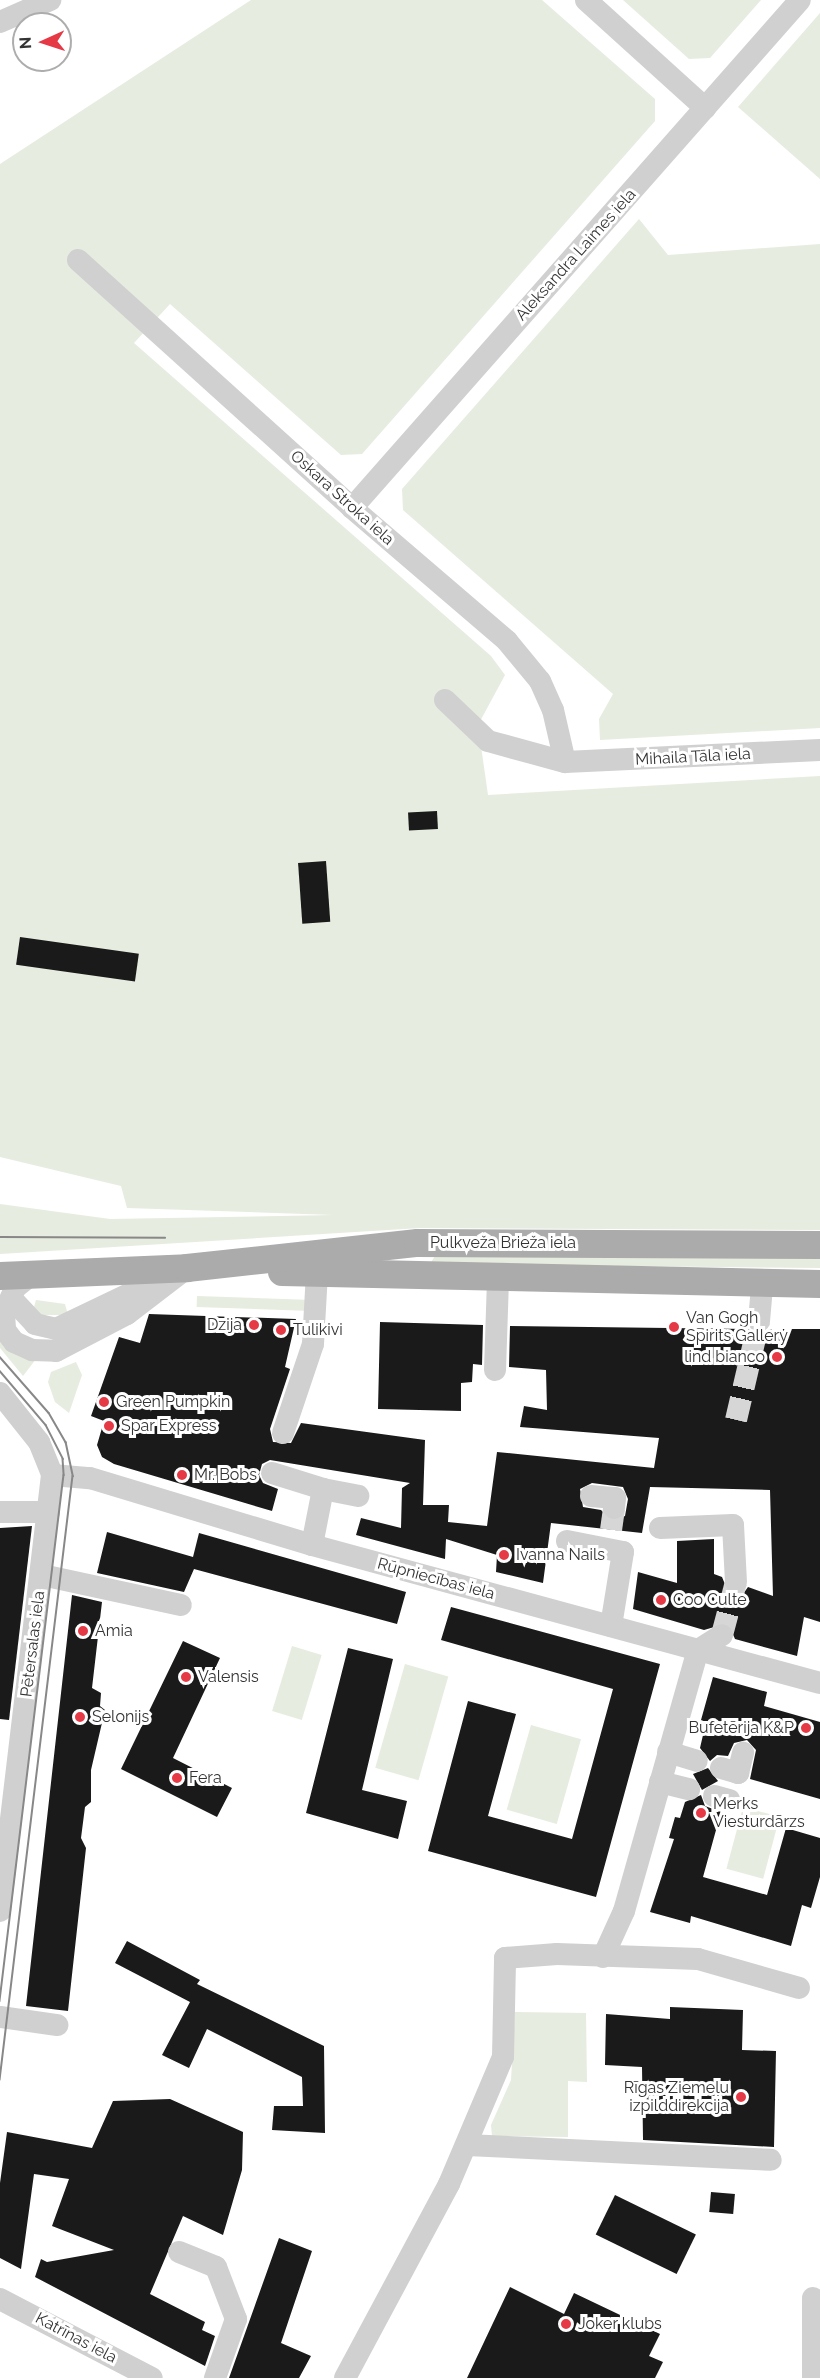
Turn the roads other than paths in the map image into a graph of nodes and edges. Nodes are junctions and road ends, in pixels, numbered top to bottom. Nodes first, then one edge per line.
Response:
1 (50, 0) edge
2 (586, 0) edge
3 (800, 0) edge
4 (0, 21) edge
5 (705, 108) junction
6 (78, 260) dead end
7 (352, 508) junction
8 (445, 700) dead end
9 (820, 750) edge
10 (565, 762) junction
11 (418, 1243) junction
12 (820, 1245) edge
13 (187, 1268) junction
14 (317, 1273) junction
15 (414, 1277) junction
16 (498, 1279) junction
17 (762, 1283) junction
18 (820, 1284) edge
19 (6, 1287) edge
20 (759, 1321) tunnel mouth
21 (495, 1370) dead end
22 (0, 1393) edge
23 (283, 1433) dead end
24 (272, 1473) dead end
25 (52, 1475) junction
26 (324, 1489) junction
27 (358, 1496) dead end
28 (591, 1496) dead end
29 (0, 1512) edge
30 (49, 1512) junction
31 (660, 1528) dead end
32 (611, 1529) junction
33 (567, 1541) dead end
34 (312, 1545) junction
35 (42, 1575) junction
36 (736, 1582) tunnel mouth
37 (181, 1605) dead end
38 (611, 1626) junction
39 (722, 1635) tunnel mouth
40 (698, 1650) junction
41 (819, 1678) edge
42 (668, 1752) junction
43 (743, 1753) dead end
44 (697, 1761) dead end
45 (721, 1768) dead end
46 (660, 1782) junction
47 (689, 1789) dead end
48 (0, 1911) edge
49 (603, 1957) junction
50 (799, 1988) dead end
51 (0, 2017) edge
52 (57, 2025) dead end
53 (467, 2145) junction
54 (771, 2160) dead end
55 (180, 2252) dead end
56 (813, 2298) dead end
57 (0, 2299) edge
58 (152, 2378) edge
59 (214, 2378) edge
60 (345, 2378) edge
61 (813, 2378) edge

1 - 4 street
2 - 5 street
3 - 5 street, Aleksandra Laimes iela
5 - 7 street, Aleksandra Laimes iela
6 - 7 street, Oskara Stroka iela
7 - 10 street, Oskara Stroka iela
8 - 10 street, Mihaila Tāla iela
9 - 10 street, Mihaila Tāla iela
11 - 12 main road, Pulkveža Brieža iela
11 - 13 main road, Pulkveža Brieža iela
11 - 15 main road
13 - 14 main road, Pulkveža Brieža iela
13 - 19 main road, Pulkveža Brieža iela
13 - 19 street
14 - 15 main road, Pulkveža Brieža iela
14 - 23 street
15 - 16 main road, Pulkveža Brieža iela
16 - 17 main road, Pulkveža Brieža iela
16 - 21 street
17 - 18 main road, Pulkveža Brieža iela
17 - 20 street
22 - 25 street, Pētersalas iela
24 - 26 street
25 - 30 street, Pētersalas iela
25 - 34 street, Rūpniecības iela
26 - 27 street
26 - 34 street
28 - 32 street
29 - 30 street
30 - 35 street, Pētersalas iela
31 - 36 street
32 - 33 street
32 - 38 street
34 - 38 street, Rūpniecības iela
35 - 37 street
35 - 48 street, Pētersalas iela
38 - 40 street, Rūpniecības iela
39 - 40 street
40 - 41 street, Rūpniecības iela
40 - 42 street
42 - 44 street
42 - 46 street
43 - 45 street
46 - 47 street
46 - 49 street
49 - 50 street
49 - 53 street
51 - 52 street
53 - 54 street
53 - 60 street
55 - 59 street
56 - 61 street
57 - 58 street, Katrīnas iela

